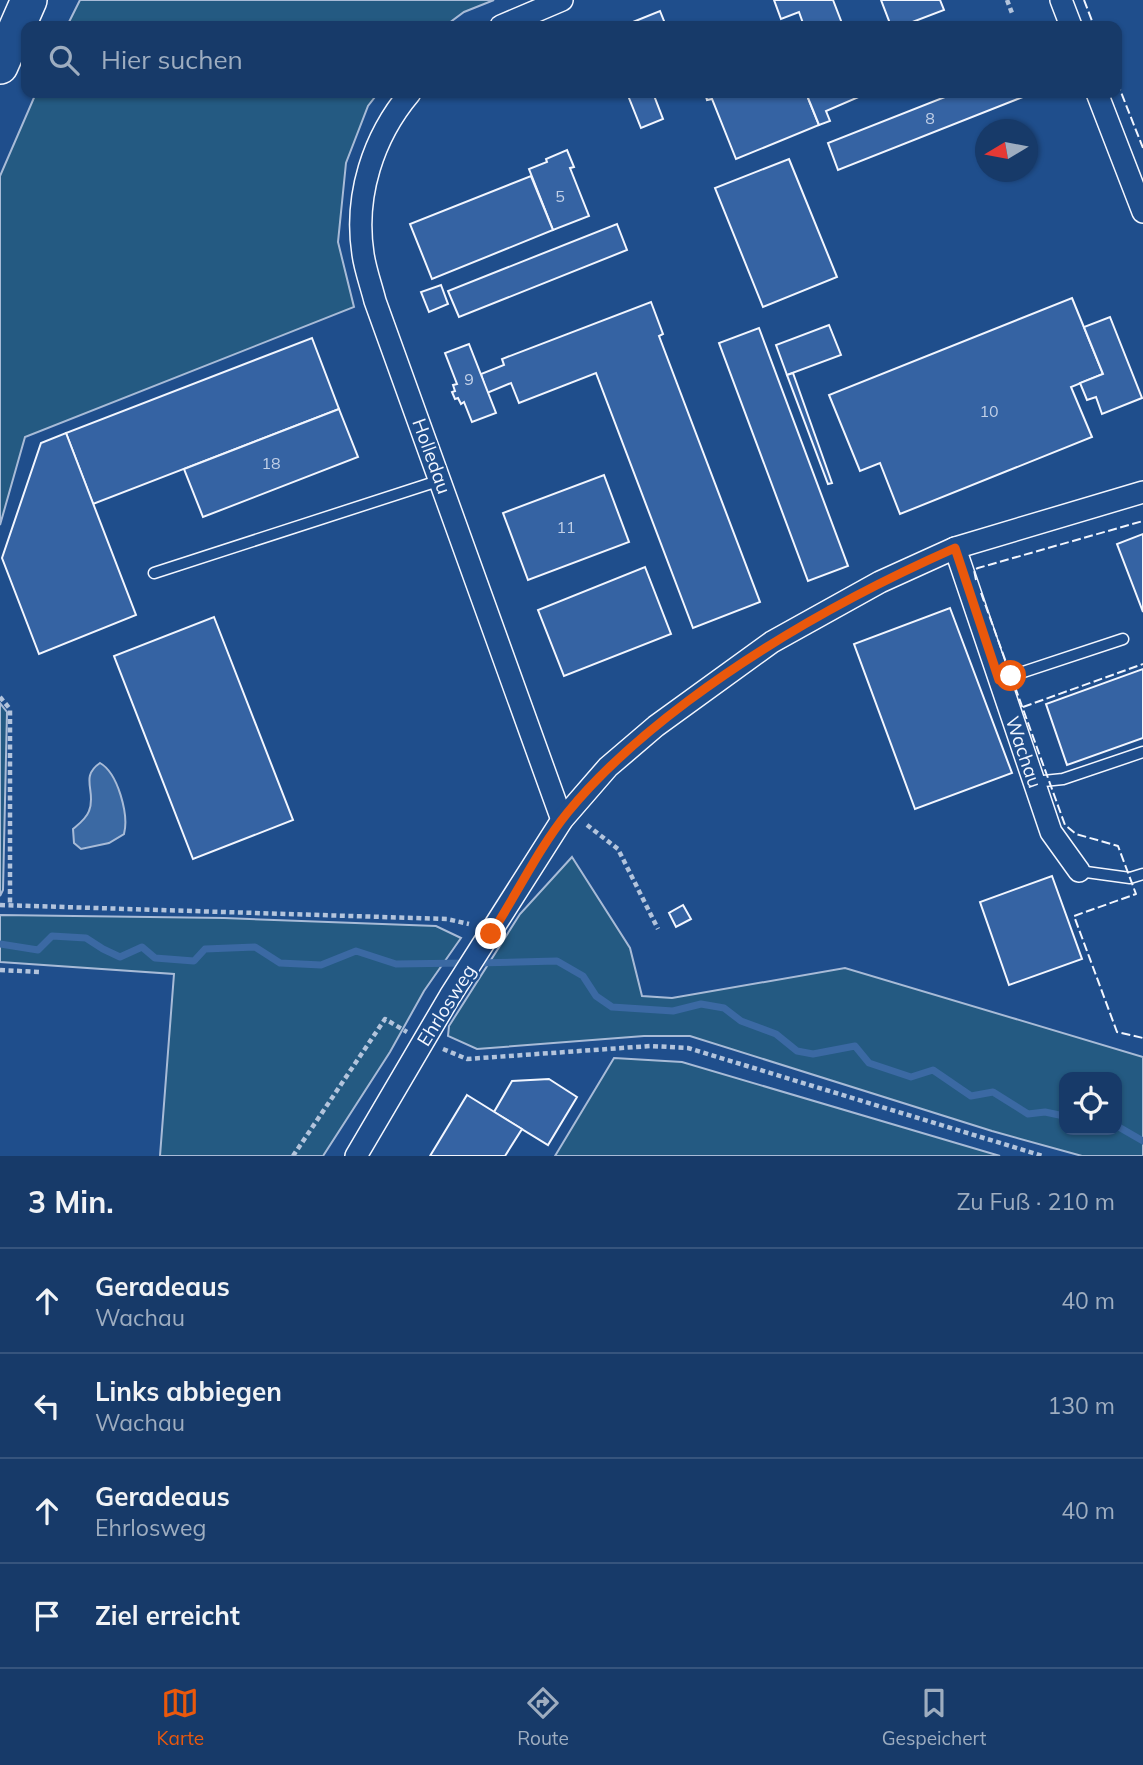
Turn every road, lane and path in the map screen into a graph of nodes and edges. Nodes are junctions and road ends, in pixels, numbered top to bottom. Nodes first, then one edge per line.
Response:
1 (29, 0) edge
2 (562, 0) edge
3 (1007, 0) edge
4 (1061, 0) edge
5 (1012, 13) dead end
6 (513, 21) edge
7 (1069, 21) edge
8 (0, 65) edge
9 (407, 98) edge
10 (1099, 98) edge
11 (1143, 212) edge
12 (441, 480) junction
13 (1143, 492) edge
14 (955, 548) junction
15 (154, 573) dead end
16 (1123, 639) dead end
17 (999, 680) junction
18 (0, 697) edge
19 (1143, 752) edge
20 (1034, 782) junction
21 (566, 815) junction
22 (1079, 871) joint
23 (1143, 874) edge
24 (0, 905) edge
25 (10, 905) junction
26 (659, 929) dead end
27 (493, 932) junction
28 (0, 970) edge
29 (39, 972) dead end
30 (423, 1041) junction
31 (293, 1156) edge
32 (356, 1156) edge
33 (1043, 1156) edge

1 - 8 main road
2 - 6 street
3 - 5 path
4 - 7 street
9 - 12 street, Holledau
10 - 11 street
12 - 15 lane
12 - 21 street, Holledau
13 - 14 street
14 - 17 street, Wachau
14 - 21 street
16 - 17 lane
17 - 20 street, Wachau
18 - 25 path
19 - 20 lane
20 - 22 street, Wachau
21 - 26 path
21 - 27 street, Ehrlosweg
22 - 23 lane
24 - 25 path
25 - 27 path
27 - 30 street, Ehrlosweg
28 - 29 path
30 - 31 path
30 - 32 street, Ehrlosweg
30 - 33 path

